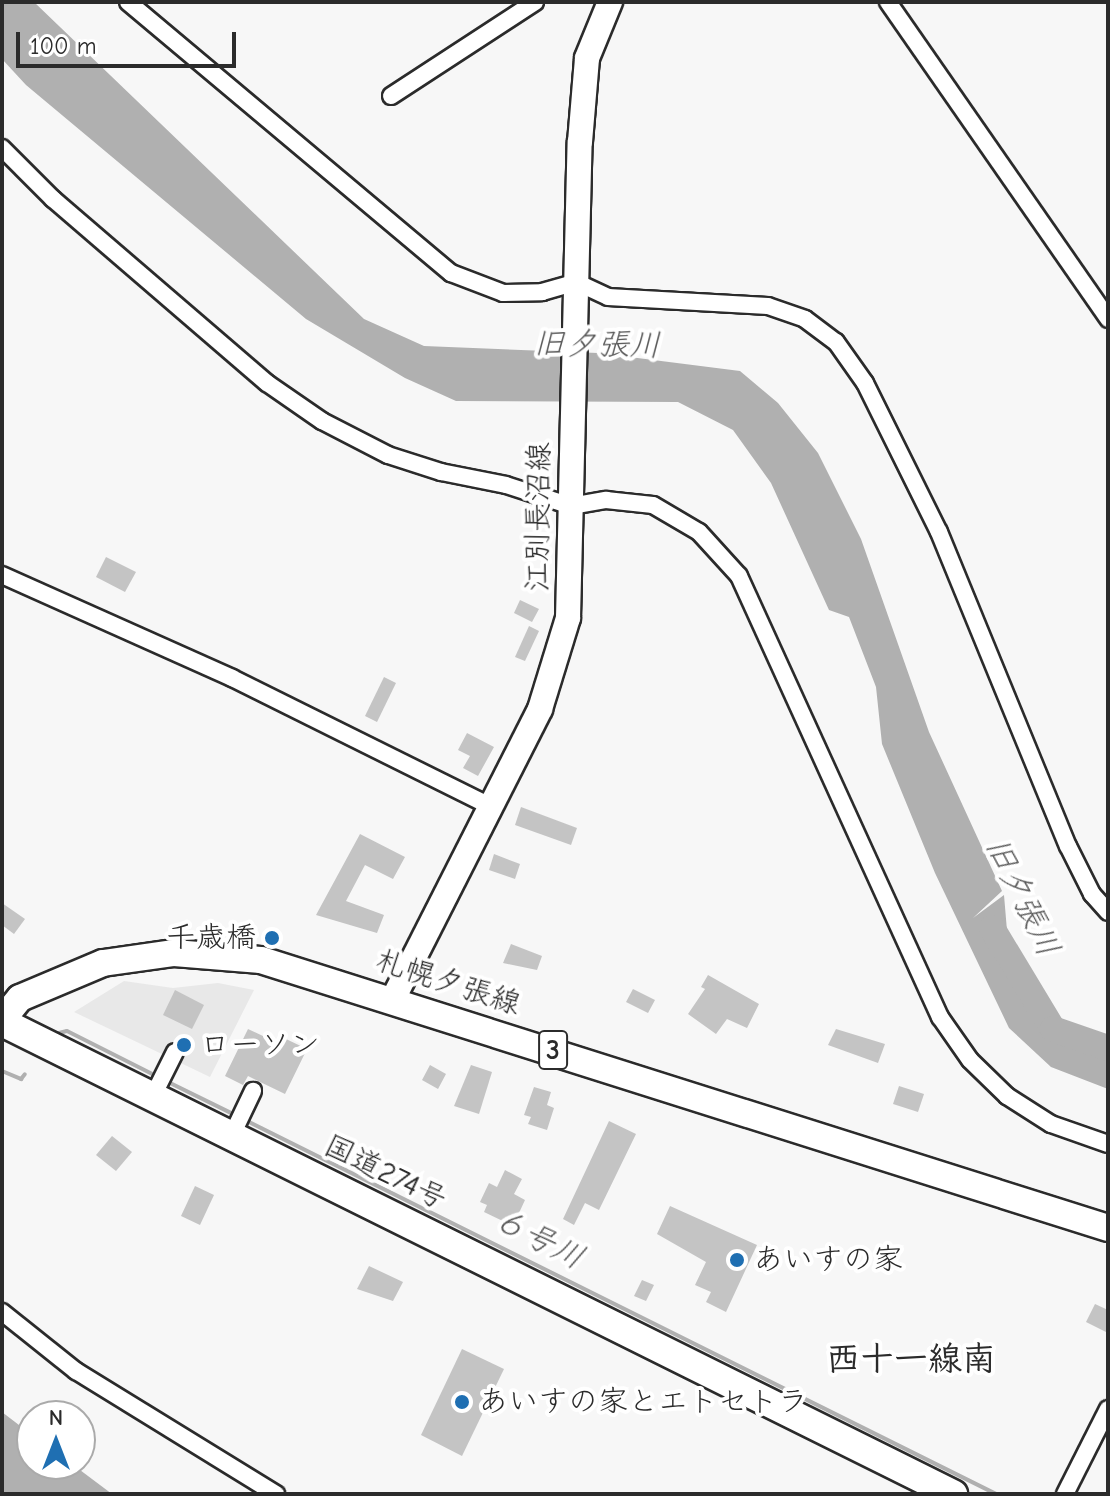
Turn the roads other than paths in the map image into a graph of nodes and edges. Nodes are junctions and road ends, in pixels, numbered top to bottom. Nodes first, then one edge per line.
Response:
1 (128, 2) edge
2 (535, 2) edge
3 (610, 2) edge
4 (888, 2) edge
5 (391, 96) dead end
6 (2, 148) edge
7 (576, 282) junction
8 (1108, 319) edge
9 (571, 495) junction
10 (2, 575) edge
11 (492, 807) junction
12 (1108, 912) edge
13 (393, 999) junction
14 (2, 1021) edge
15 (175, 1052) dead end
16 (253, 1091) dead end
17 (155, 1092) junction
18 (234, 1131) junction
19 (1108, 1144) edge
20 (1108, 1228) edge
21 (2, 1312) edge
22 (1108, 1409) edge
23 (276, 1494) edge
24 (953, 1494) edge
25 (1065, 1494) edge

1 - 7 street
2 - 5 street
3 - 7 main road, 江別長沼線
4 - 8 street
6 - 9 street
7 - 9 main road, 江別長沼線
7 - 12 street
9 - 11 main road, 江別長沼線
9 - 19 street
10 - 11 street
11 - 13 main road, 江別長沼線
13 - 14 main road, 札幌夕張線 / 3
13 - 20 main road, 札幌夕張線 / 3
14 - 17 highway, 国道274号
15 - 17 street
16 - 18 street
17 - 18 highway, 国道274号
18 - 24 highway, 国道274号
21 - 23 street
22 - 25 street

